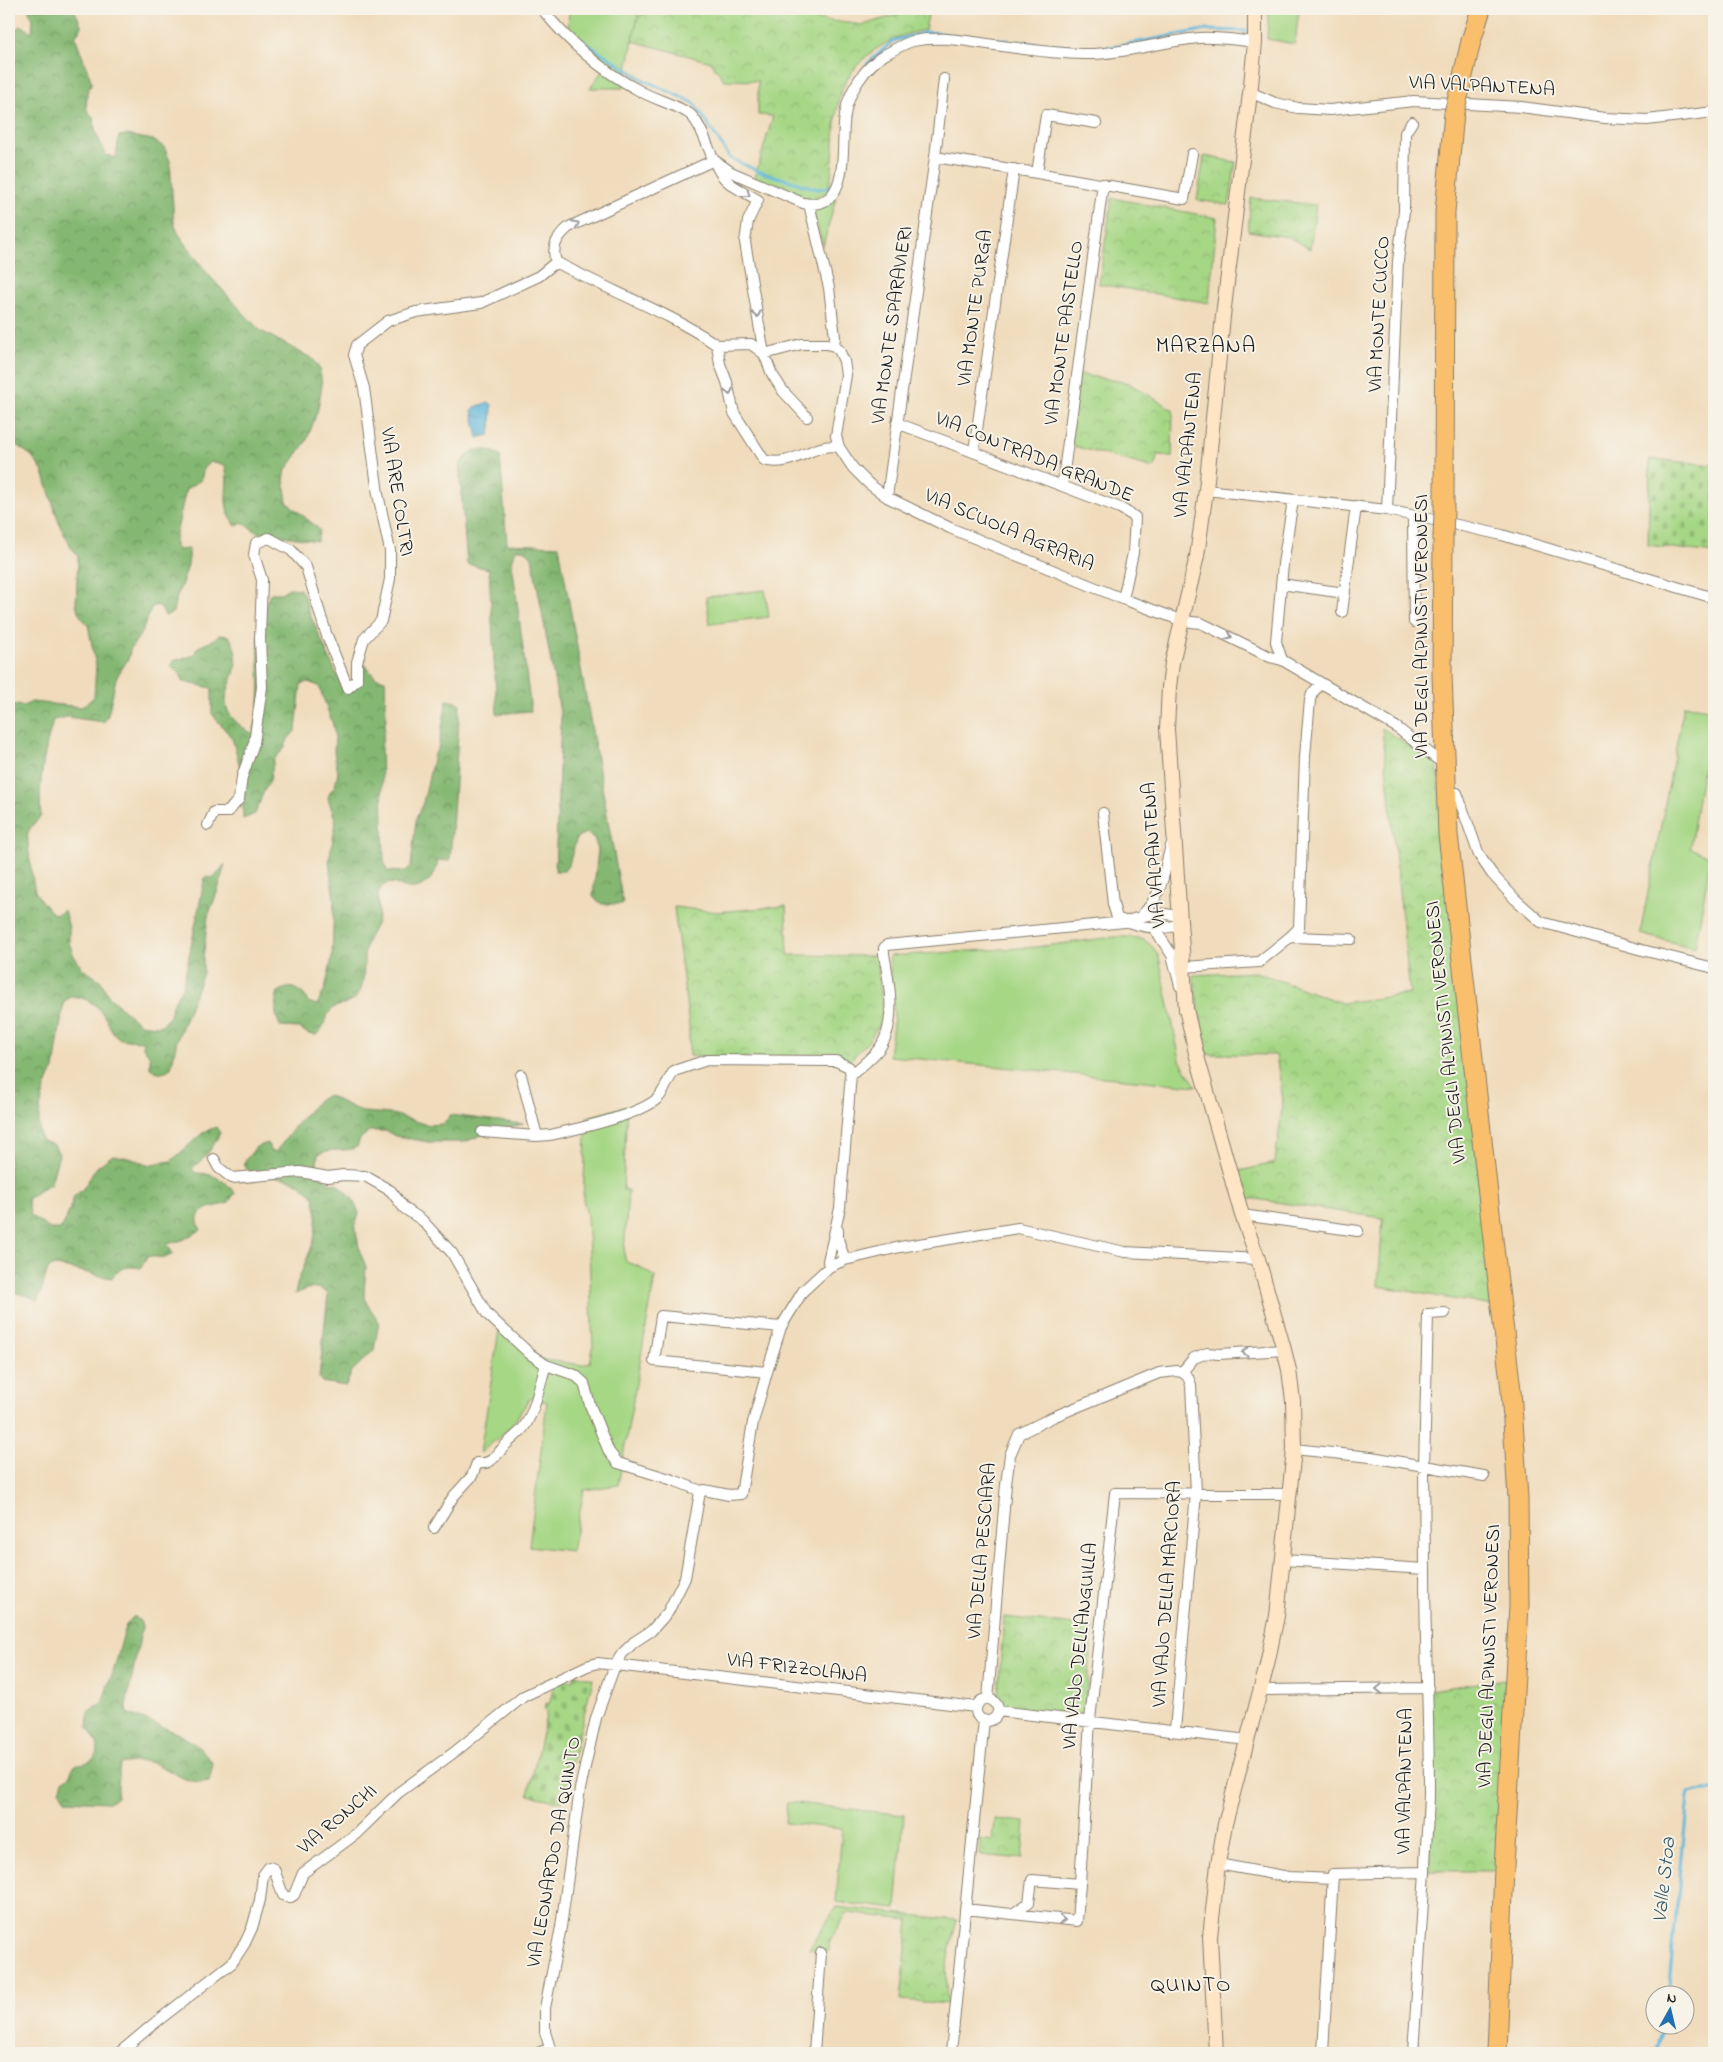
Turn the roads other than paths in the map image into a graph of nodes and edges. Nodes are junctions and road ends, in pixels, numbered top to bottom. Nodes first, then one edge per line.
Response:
1 (542, 9) edge
2 (1255, 9) edge
3 (1481, 9) edge
4 (1255, 42) junction
5 (944, 79) dead end
6 (1250, 92) junction
7 (1714, 112) edge
8 (1096, 122) dead end
9 (1412, 122) dead end
10 (1192, 154) dead end
11 (935, 157) junction
12 (714, 160) junction
13 (1014, 170) junction
14 (1037, 172) junction
15 (1103, 184) junction
16 (809, 204) junction
17 (556, 262) junction
18 (717, 345) junction
19 (834, 346) junction
20 (764, 354) junction
21 (808, 417) dead end
22 (898, 423) junction
23 (838, 447) junction
24 (974, 451) junction
25 (1062, 486) junction
26 (1206, 490) junction
27 (887, 497) junction
28 (1292, 500) junction
29 (1356, 506) junction
30 (1387, 510) junction
31 (1413, 517) junction
32 (1281, 584) junction
33 (1345, 593) junction
34 (1714, 598) edge
35 (1123, 599) junction
36 (1342, 612) dead end
37 (1183, 621) junction
38 (1414, 622) dead end
39 (1282, 660) junction
40 (1320, 684) junction
41 (1437, 759) dead end
42 (1457, 793) dead end
43 (1103, 813) dead end
44 (208, 825) dead end
45 (1174, 836) junction
46 (1141, 916) junction
47 (1180, 920) junction
48 (1125, 922) junction
49 (1154, 928) junction
50 (1290, 937) junction
51 (1351, 939) dead end
52 (1183, 967) junction
53 (1714, 968) edge
54 (1186, 1009) junction
55 (521, 1075) dead end
56 (850, 1076) junction
57 (482, 1132) dead end
58 (537, 1136) junction
59 (214, 1159) dead end
60 (1242, 1215) junction
61 (837, 1224) junction
62 (1358, 1231) dead end
63 (1258, 1259) junction
64 (845, 1260) junction
65 (829, 1267) junction
66 (1445, 1313) dead end
67 (781, 1327) junction
68 (1284, 1350) junction
69 (546, 1365) junction
70 (767, 1372) junction
71 (1182, 1372) junction
72 (1294, 1449) junction
73 (1424, 1466) junction
74 (1484, 1476) dead end
75 (701, 1491) junction
76 (1196, 1493) junction
77 (1290, 1494) junction
78 (434, 1528) dead end
79 (1284, 1560) junction
80 (1425, 1569) junction
81 (615, 1665) junction
82 (1428, 1688) junction
83 (1261, 1690) junction
84 (988, 1699) junction
85 (976, 1707) junction
86 (998, 1711) junction
87 (984, 1720) junction
88 (1090, 1720) junction
89 (1175, 1730) junction
90 (1248, 1740) junction
91 (1218, 1864) junction
92 (1425, 1872) junction
93 (1333, 1879) junction
94 (1080, 1884) junction
95 (1030, 1899) junction
96 (965, 1909) junction
97 (1014, 1913) junction
98 (1041, 1918) junction
99 (821, 1952) dead end
100 (552, 2051) edge
101 (119, 2053) edge
102 (538, 2053) edge
103 (814, 2053) edge
104 (952, 2053) edge
105 (1216, 2053) edge
106 (1323, 2053) edge
107 (1413, 2053) edge
108 (1497, 2053) edge

1 - 12 street
2 - 4 street, VIA VALPANTENA
3 - 108 highway, VIA DEGLI ALPINISTI VERONESI, bridge
4 - 6 street, VIA VALPANTENA
4 - 16 street
5 - 11 street, VIA MONTE SPARAVIERI
6 - 7 street, VIA VALPANTENA
6 - 26 street, VIA VALPANTENA
8 - 14 street
9 - 30 street, VIA MONTE CUCCO
10 - 15 street
11 - 13 street
11 - 22 street, VIA MONTE SPARAVIERI
12 - 16 street
17 -> 12 street
12 -> 20 street
13 - 14 street
13 - 24 street, VIA MONTE PURGA
14 - 15 street
15 - 25 street, VIA MONTE PASTELLO
16 - 19 street
17 - 18 street
17 - 44 street, VIA ARE COLTRI
18 - 20 street
18 -> 23 street
19 - 20 street
19 - 23 street
20 - 21 street
22 - 24 street, VIA CONTRADA GRANDE
22 - 27 street, VIA MONTE SPARAVIERI
23 - 27 street, VIA SCUOLA AGRARIA
24 - 25 street, VIA CONTRADA GRANDE
25 - 35 street, VIA CONTRADA GRANDE
26 - 28 street
26 - 37 street, VIA VALPANTENA
27 - 35 street, VIA SCUOLA AGRARIA
28 - 29 street
28 - 32 street
29 - 30 street
29 - 33 street
30 - 31 street
31 - 34 street
31 - 38 street
32 - 33 street
32 - 39 street
33 - 36 street
35 - 37 street, VIA SCUOLA AGRARIA
37 -> 39 street
37 - 45 street, VIA VALPANTENA
39 - 40 street
40 - 41 street
40 - 50 street
42 - 53 street
43 - 48 street
45 - 46 street
45 - 47 street, VIA VALPANTENA
46 - 47 street
46 - 48 street
47 - 49 street
47 - 52 street, VIA VALPANTENA
48 - 49 street
48 - 56 street
49 - 54 street
50 - 51 street
50 - 52 street
52 - 54 street, VIA VALPANTENA
54 - 60 street, VIA VALPANTENA
55 - 58 street
56 - 58 street
56 - 61 street
57 - 58 street
59 - 69 street
60 - 62 street
60 - 63 street, VIA VALPANTENA
61 - 64 street
61 - 65 street
63 - 64 street
63 - 68 street, VIA VALPANTENA
64 - 65 street
65 - 67 street
66 - 73 street, VIA VALPANTENA
67 - 70 street
67 - 70 street
68 -> 71 street
68 - 72 street, VIA VALPANTENA
69 - 75 street
69 - 78 street
70 - 75 street
71 - 76 street, VIA VAJO DELLA MARCIORA
71 - 84 street, VIA DELLA PESCIARA
72 - 73 street
72 - 77 street, VIA VALPANTENA
73 - 74 street
73 - 80 street, VIA VALPANTENA
75 - 81 street, VIA LEONARDO DA QUINTO
76 - 77 street
76 - 88 street, VIA VAJO DELL'ANGUILLA
76 - 89 street, VIA VAJO DELLA MARCIORA
77 - 79 street, VIA VALPANTENA
79 - 80 street
79 - 83 street, VIA VALPANTENA
80 - 82 street, VIA VALPANTENA
81 - 85 street, VIA FRIZZOLANA
81 - 100 street, VIA LEONARDO DA QUINTO
81 - 101 street, VIA RONCHI
82 -> 83 street
82 - 92 street, VIA VALPANTENA
83 - 90 street, VIA VALPANTENA
84 - 85 street
84 - 86 street
85 - 87 street
86 - 87 street
86 - 88 street
87 - 96 street
88 - 89 street
88 - 94 street, VIA VAJO DELL'ANGUILLA
89 - 90 street
90 - 91 street, VIA VALPANTENA
91 - 93 street, VIA VALPANTENA
91 - 105 street, VIA VALPANTENA
92 - 93 street, VIA VALPANTENA
92 - 107 street
93 - 106 street
94 - 95 street
98 -> 94 street, VIA VAJO DELL'ANGUILLA
95 - 97 street
95 - 98 street
96 - 97 street, VIA VAJO DELL'ANGUILLA
96 - 104 street
97 - 98 street, VIA VAJO DELL'ANGUILLA
99 - 103 street
100 - 102 street, VIA LEONARDO DA QUINTO

